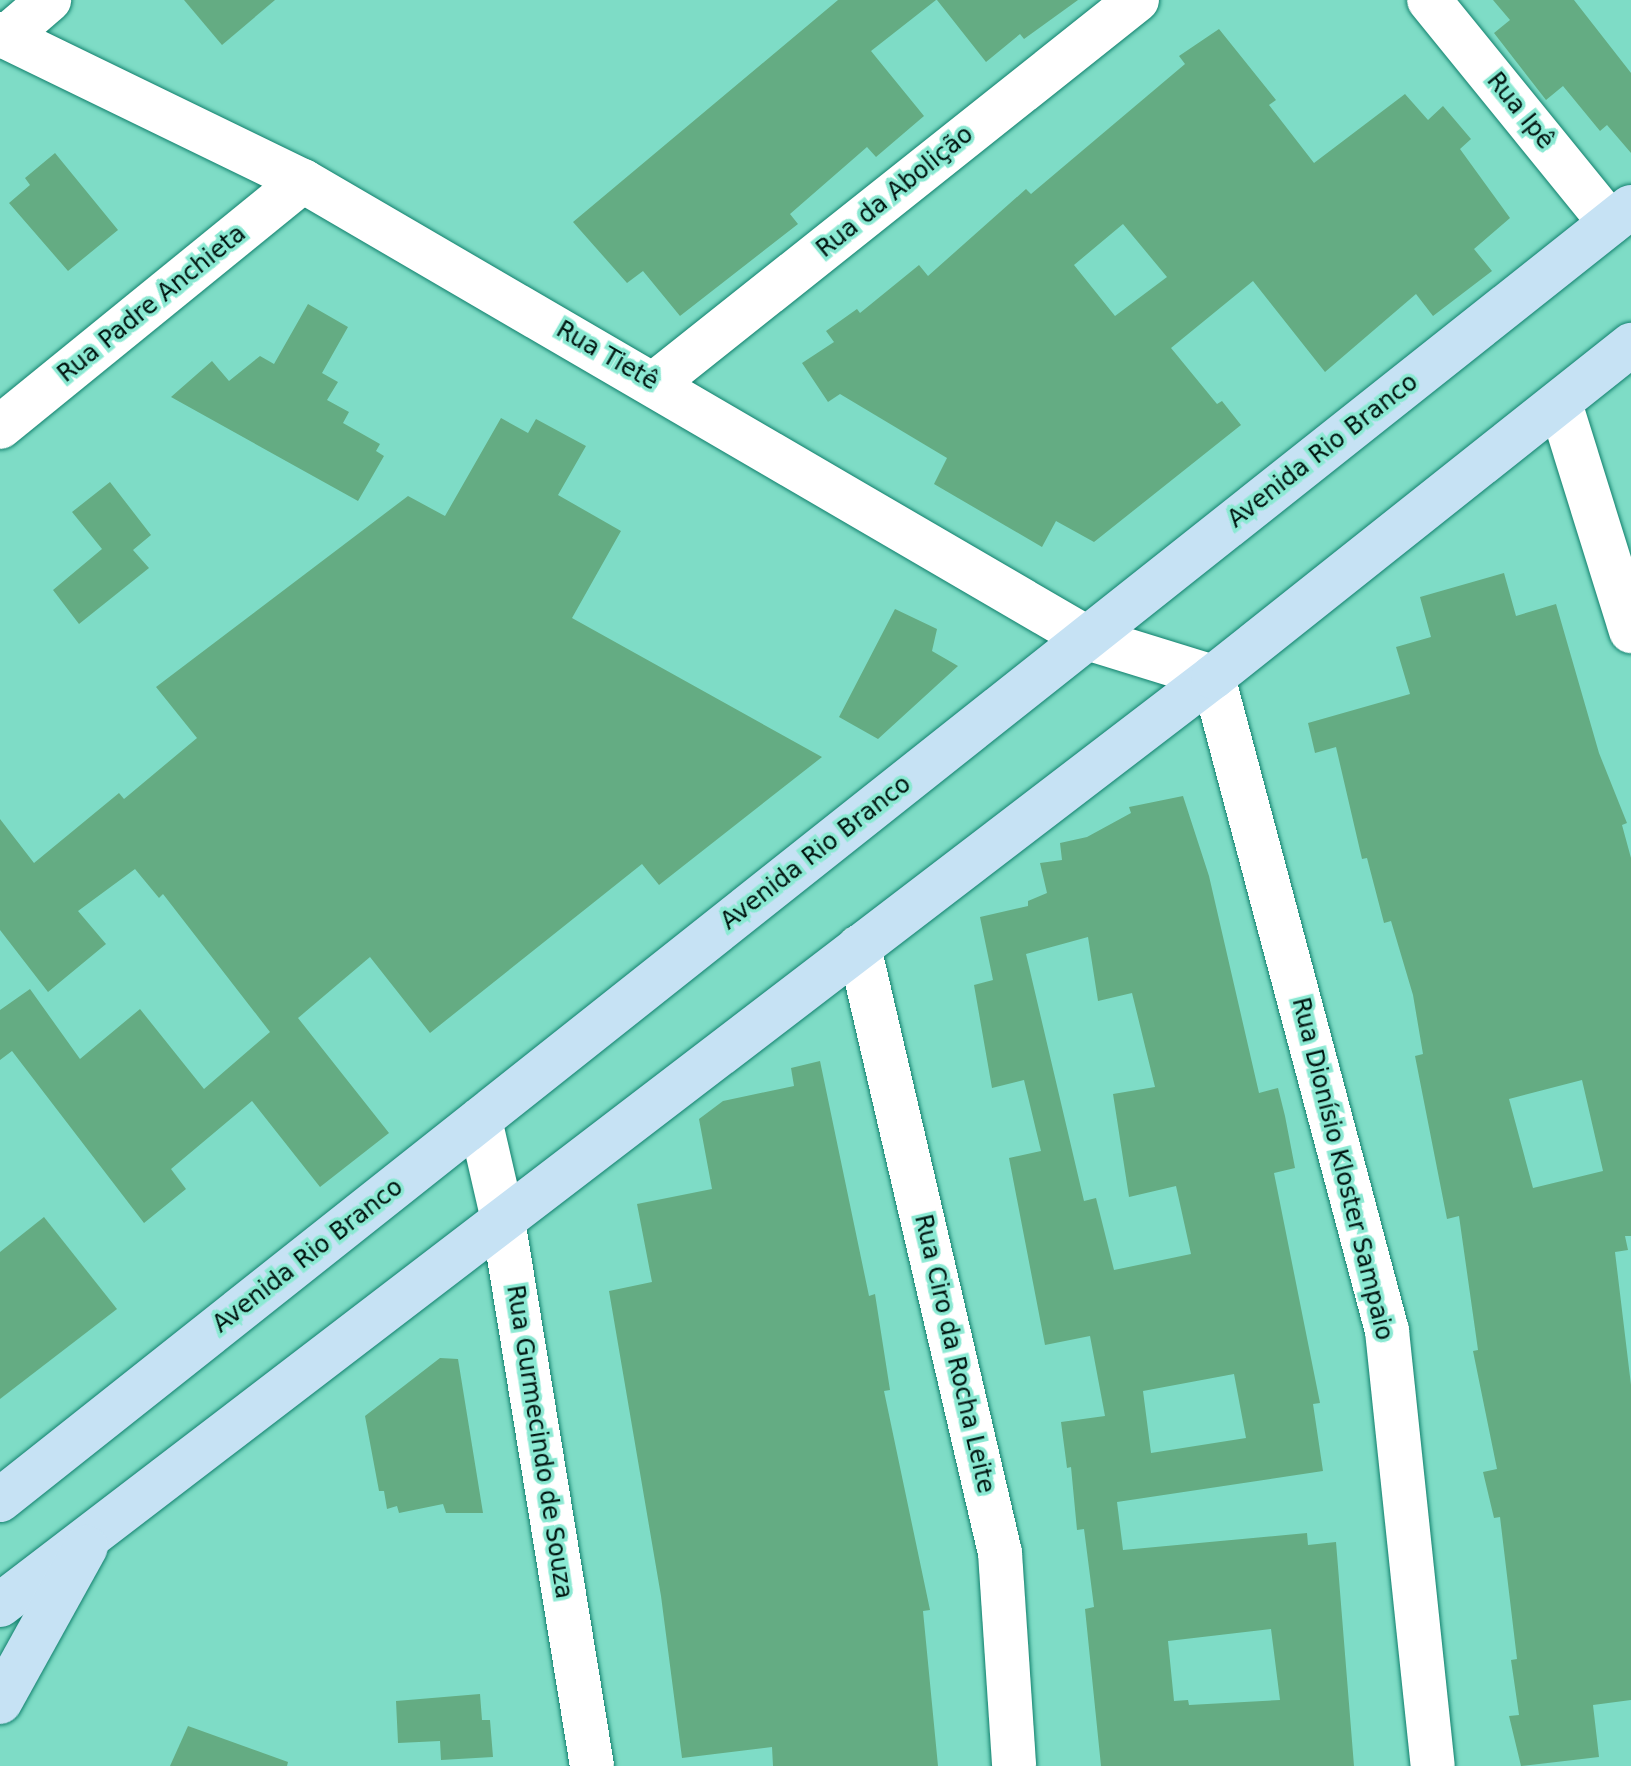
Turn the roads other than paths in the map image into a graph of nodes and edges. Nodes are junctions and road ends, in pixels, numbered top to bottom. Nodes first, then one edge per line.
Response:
1 (49, 0) edge
2 (1137, 0) edge
3 (1429, 0) edge
4 (3, 35) edge
5 (303, 181) junction
6 (1620, 215) edge
7 (1631, 345) edge
8 (654, 384) junction
9 (1560, 403) junction
10 (0, 427) edge
11 (1631, 631) edge
12 (1087, 638) junction
13 (1213, 677) junction
14 (859, 947) junction
15 (480, 1120) junction
16 (503, 1220) junction
17 (0, 1500) edge
18 (93, 1534) junction
19 (0, 1605) edge
20 (0, 1702) edge
21 (592, 1766) edge
22 (1014, 1766) edge
23 (1433, 1766) edge

1 - 4 street
2 - 8 street, Rua da Abolição
3 - 6 street, Rua Ipê
4 - 5 street, Rua Tietê
5 - 8 street, Rua Tietê
5 - 10 street, Rua Padre Anchieta
6 - 12 main road, Avenida Rio Branco
7 - 9 main road
8 - 12 street, Rua Tietê
9 - 11 street
9 - 13 main road
12 - 13 street, Rua Tietê
12 - 15 main road, Avenida Rio Branco
13 - 14 main road
13 - 23 street, Rua Dionísio Kloster Sampaio
14 - 16 main road
14 - 22 street, Rua Ciro da Rocha Leite
15 - 16 street, Rua Gurmecindo de Souza
15 - 17 main road, Avenida Rio Branco
16 - 18 main road
16 - 21 street, Rua Gurmecindo de Souza
18 - 19 main road
18 - 20 main road

